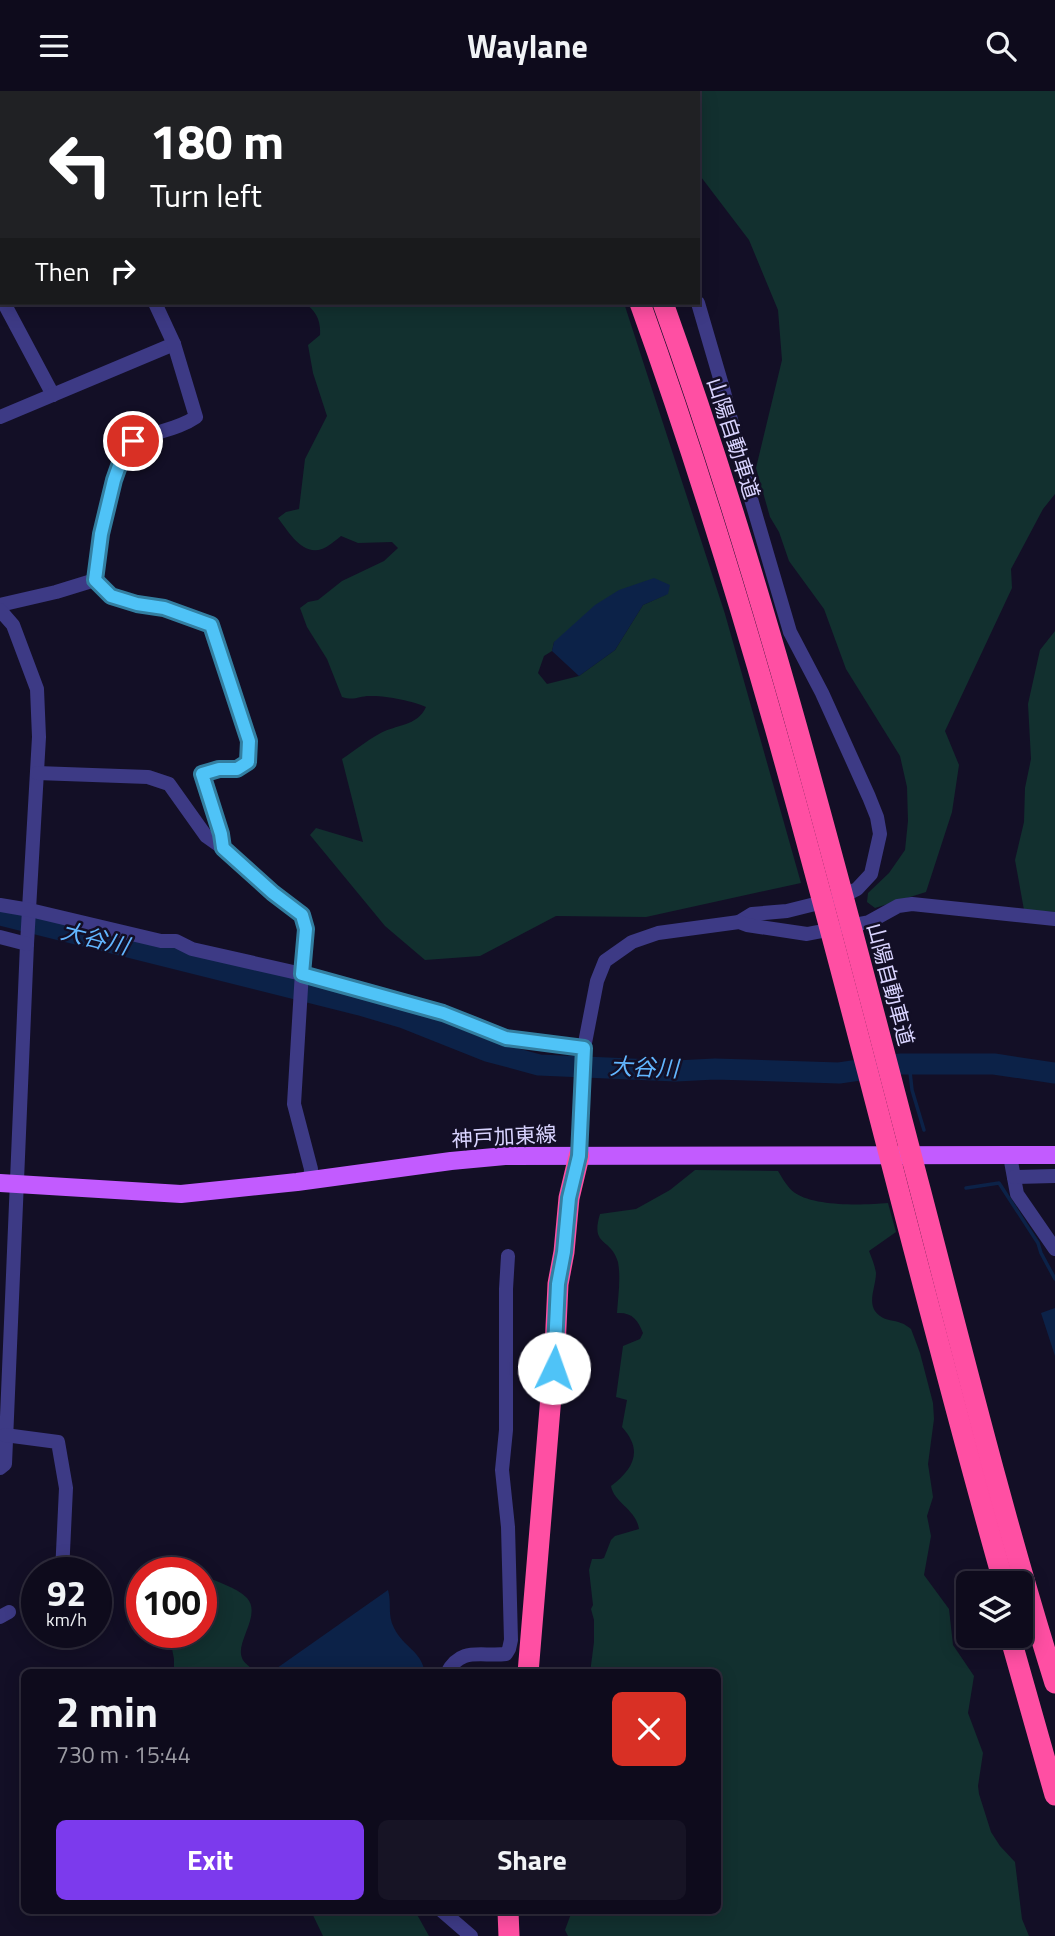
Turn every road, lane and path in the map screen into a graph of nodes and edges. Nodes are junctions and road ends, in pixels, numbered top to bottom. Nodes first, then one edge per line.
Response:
1 (156, 305) edge
2 (641, 305) edge
3 (664, 305) edge
4 (699, 305) edge
5 (4, 311) edge
6 (174, 344) junction
7 (53, 395) junction
8 (0, 417) edge
9 (95, 580) junction
10 (0, 605) edge
11 (0, 610) edge
12 (37, 773) junction
13 (223, 848) junction
14 (0, 905) edge
15 (30, 910) junction
16 (1055, 919) edge
17 (739, 922) junction
18 (0, 937) edge
19 (27, 944) junction
20 (302, 977) junction
21 (584, 1052) junction
22 (1055, 1155) edge
23 (579, 1156) junction
24 (1010, 1156) junction
25 (1014, 1177) junction
26 (1055, 1177) edge
27 (310, 1181) junction
28 (8, 1183) edge
29 (1055, 1249) edge
30 (508, 1256) dead end
31 (5, 1436) junction
32 (987, 1445) junction
33 (0, 1468) edge
34 (972, 1474) junction
35 (63, 1557) edge
36 (995, 1571) edge
37 (1000, 1571) edge
38 (1055, 1641) edge
39 (1013, 1648) edge
40 (1023, 1648) edge
41 (450, 1669) edge
42 (528, 1669) edge
43 (538, 1669) edge
44 (1055, 1683) edge
45 (1055, 1756) edge
46 (1055, 1795) edge
47 (445, 1914) edge
48 (508, 1914) edge
49 (521, 1914) edge
50 (471, 1936) edge
51 (509, 1936) edge
52 (521, 1936) edge

1 - 6 street
2 - 34 highway
3 - 32 highway, 山陽自動車道
4 - 17 street
5 - 7 street
6 - 7 street
6 - 9 street
7 - 8 street
9 - 10 street
9 - 13 street
11 - 12 street
12 - 13 street
12 - 15 street
13 - 20 street
14 - 15 street
15 - 19 street
15 - 20 street
16 - 17 street
17 - 21 street
18 - 19 street
19 - 28 street
20 - 21 street
20 - 27 street
21 - 23 street
22 - 24 main road, 神戸加東線
23 - 24 main road, 神戸加東線
23 - 27 main road, 神戸加東線
23 - 42 highway
23 - 43 highway
24 - 25 street
25 - 26 street
25 - 29 street
27 - 28 main road, 神戸加東線
28 - 31 street
30 - 41 street
31 - 33 street
31 - 35 street
32 - 38 highway
32 - 44 highway, 山陽自動車道
34 - 36 highway
34 - 37 highway
39 - 46 highway
40 - 45 highway
47 - 50 street
48 - 51 highway
49 - 52 highway

